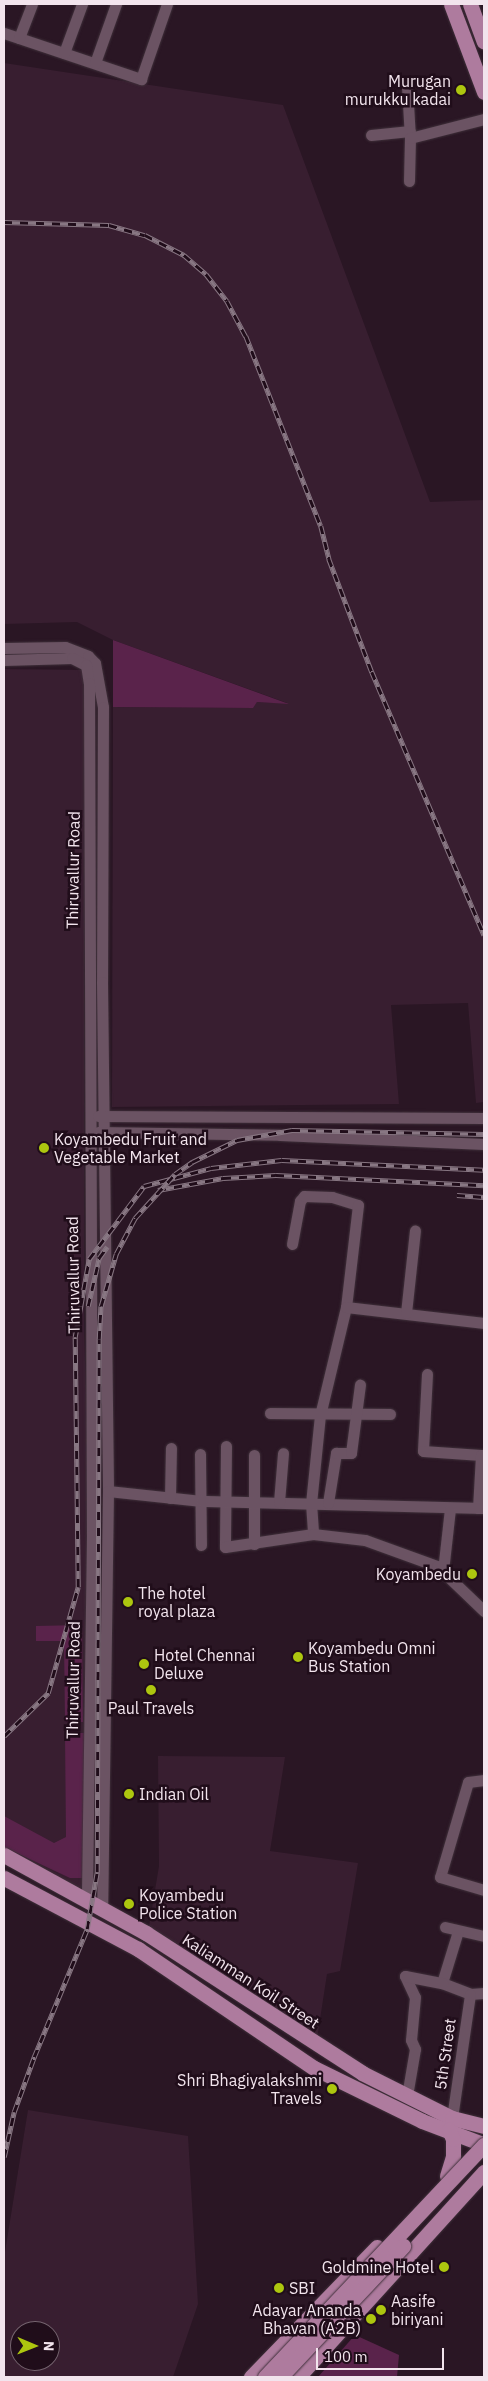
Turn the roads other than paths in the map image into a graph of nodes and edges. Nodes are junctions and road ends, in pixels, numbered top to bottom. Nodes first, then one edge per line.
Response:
1 (32, 4) edge
2 (82, 4) edge
3 (116, 4) edge
4 (167, 4) edge
5 (451, 4) edge
6 (470, 4) edge
7 (4, 33) edge
8 (19, 38) junction
9 (484, 42) edge
10 (64, 53) junction
11 (95, 63) junction
12 (407, 86) dead end
13 (484, 92) edge
14 (484, 118) edge
15 (371, 135) dead end
16 (410, 135) junction
17 (409, 182) dead end
18 (4, 648) edge
19 (4, 660) edge
20 (88, 1116) junction
21 (104, 1116) junction
22 (484, 1118) edge
23 (88, 1132) junction
24 (105, 1132) junction
25 (484, 1144) edge
26 (416, 1230) dead end
27 (292, 1244) dead end
28 (346, 1306) junction
29 (406, 1313) junction
30 (484, 1323) edge
31 (427, 1374) dead end
32 (360, 1385) dead end
33 (270, 1413) dead end
34 (355, 1413) junction
35 (390, 1414) dead end
36 (320, 1415) junction
37 (226, 1446) dead end
38 (171, 1448) dead end
39 (283, 1453) dead end
40 (200, 1454) dead end
41 (254, 1455) dead end
42 (483, 1455) edge
43 (108, 1491) junction
44 (170, 1498) junction
45 (200, 1500) junction
46 (225, 1501) junction
47 (253, 1501) junction
48 (279, 1502) junction
49 (311, 1503) junction
50 (328, 1503) junction
51 (481, 1508) edge
52 (450, 1509) junction
53 (313, 1534) junction
54 (254, 1544) junction
55 (201, 1545) dead end
56 (443, 1571) junction
57 (484, 1611) edge
58 (484, 1780) edge
59 (4, 1855) edge
60 (4, 1878) edge
61 (484, 1890) edge
62 (87, 1901) junction
63 (102, 1911) junction
64 (445, 1927) dead end
65 (458, 1931) junction
66 (484, 1936) edge
67 (442, 1983) junction
68 (484, 1993) edge
69 (470, 1994) junction
70 (407, 2096) junction
71 (450, 2124) junction
72 (484, 2126) edge
73 (483, 2142) edge
74 (484, 2159) edge
75 (484, 2172) edge
76 (447, 2176) junction
77 (286, 2342) junction
78 (309, 2366) junction
79 (251, 2377) edge
80 (264, 2377) edge
81 (280, 2377) edge
82 (298, 2377) edge

1 - 8 street
2 - 10 street
3 - 11 street
4 - 11 street
5 - 13 main road
6 - 9 main road
7 - 8 street
8 - 10 street
10 - 11 street
12 - 16 street
14 - 16 street
15 - 16 street
16 - 17 street
18 - 21 street
19 - 20 street, Thiruvallur Road
20 - 21 street
20 - 23 street, Thiruvallur Road
21 - 22 street
21 - 24 street
23 - 24 street
23 - 62 street, Thiruvallur Road
24 - 25 street
24 - 43 street
26 - 29 street
27 - 28 street
28 - 29 street
28 - 36 street
29 - 30 street
31 - 42 street
32 - 34 street
33 - 36 street
34 - 35 street
34 - 36 street
34 - 50 street
36 - 49 street
37 - 46 street
38 - 44 street
39 - 48 street
40 - 45 street
41 - 47 street
42 - 51 street
43 - 44 street
43 - 63 street
44 - 45 street
45 - 46 street
45 - 55 street
46 - 47 street
46 - 54 street
47 - 48 street
47 - 54 street
48 - 49 street
49 - 50 street
49 - 53 street
50 - 52 street
51 - 52 street
52 - 56 street
53 - 54 street
53 - 56 street
56 - 57 street
58 - 61 street
59 - 62 main road, Kaliamman Koil Street
60 - 71 main road, Kaliamman Koil Street
62 - 63 main road, Kaliamman Koil Street
63 - 70 main road, Kaliamman Koil Street
64 - 65 street
65 - 66 street
65 - 67 street
67 - 69 street
67 - 70 street
68 - 69 street
69 - 71 street, 5th Street
70 - 71 main road, Kaliamman Koil Street
71 - 72 main road, Kaliamman Koil Street
71 - 73 main road
71 - 76 main road
73 - 76 main road
73 - 80 main road, bridge
74 - 81 main road, bridge
75 - 78 main road
76 - 77 main road
77 - 78 main road
77 - 79 main road
78 - 82 main road

